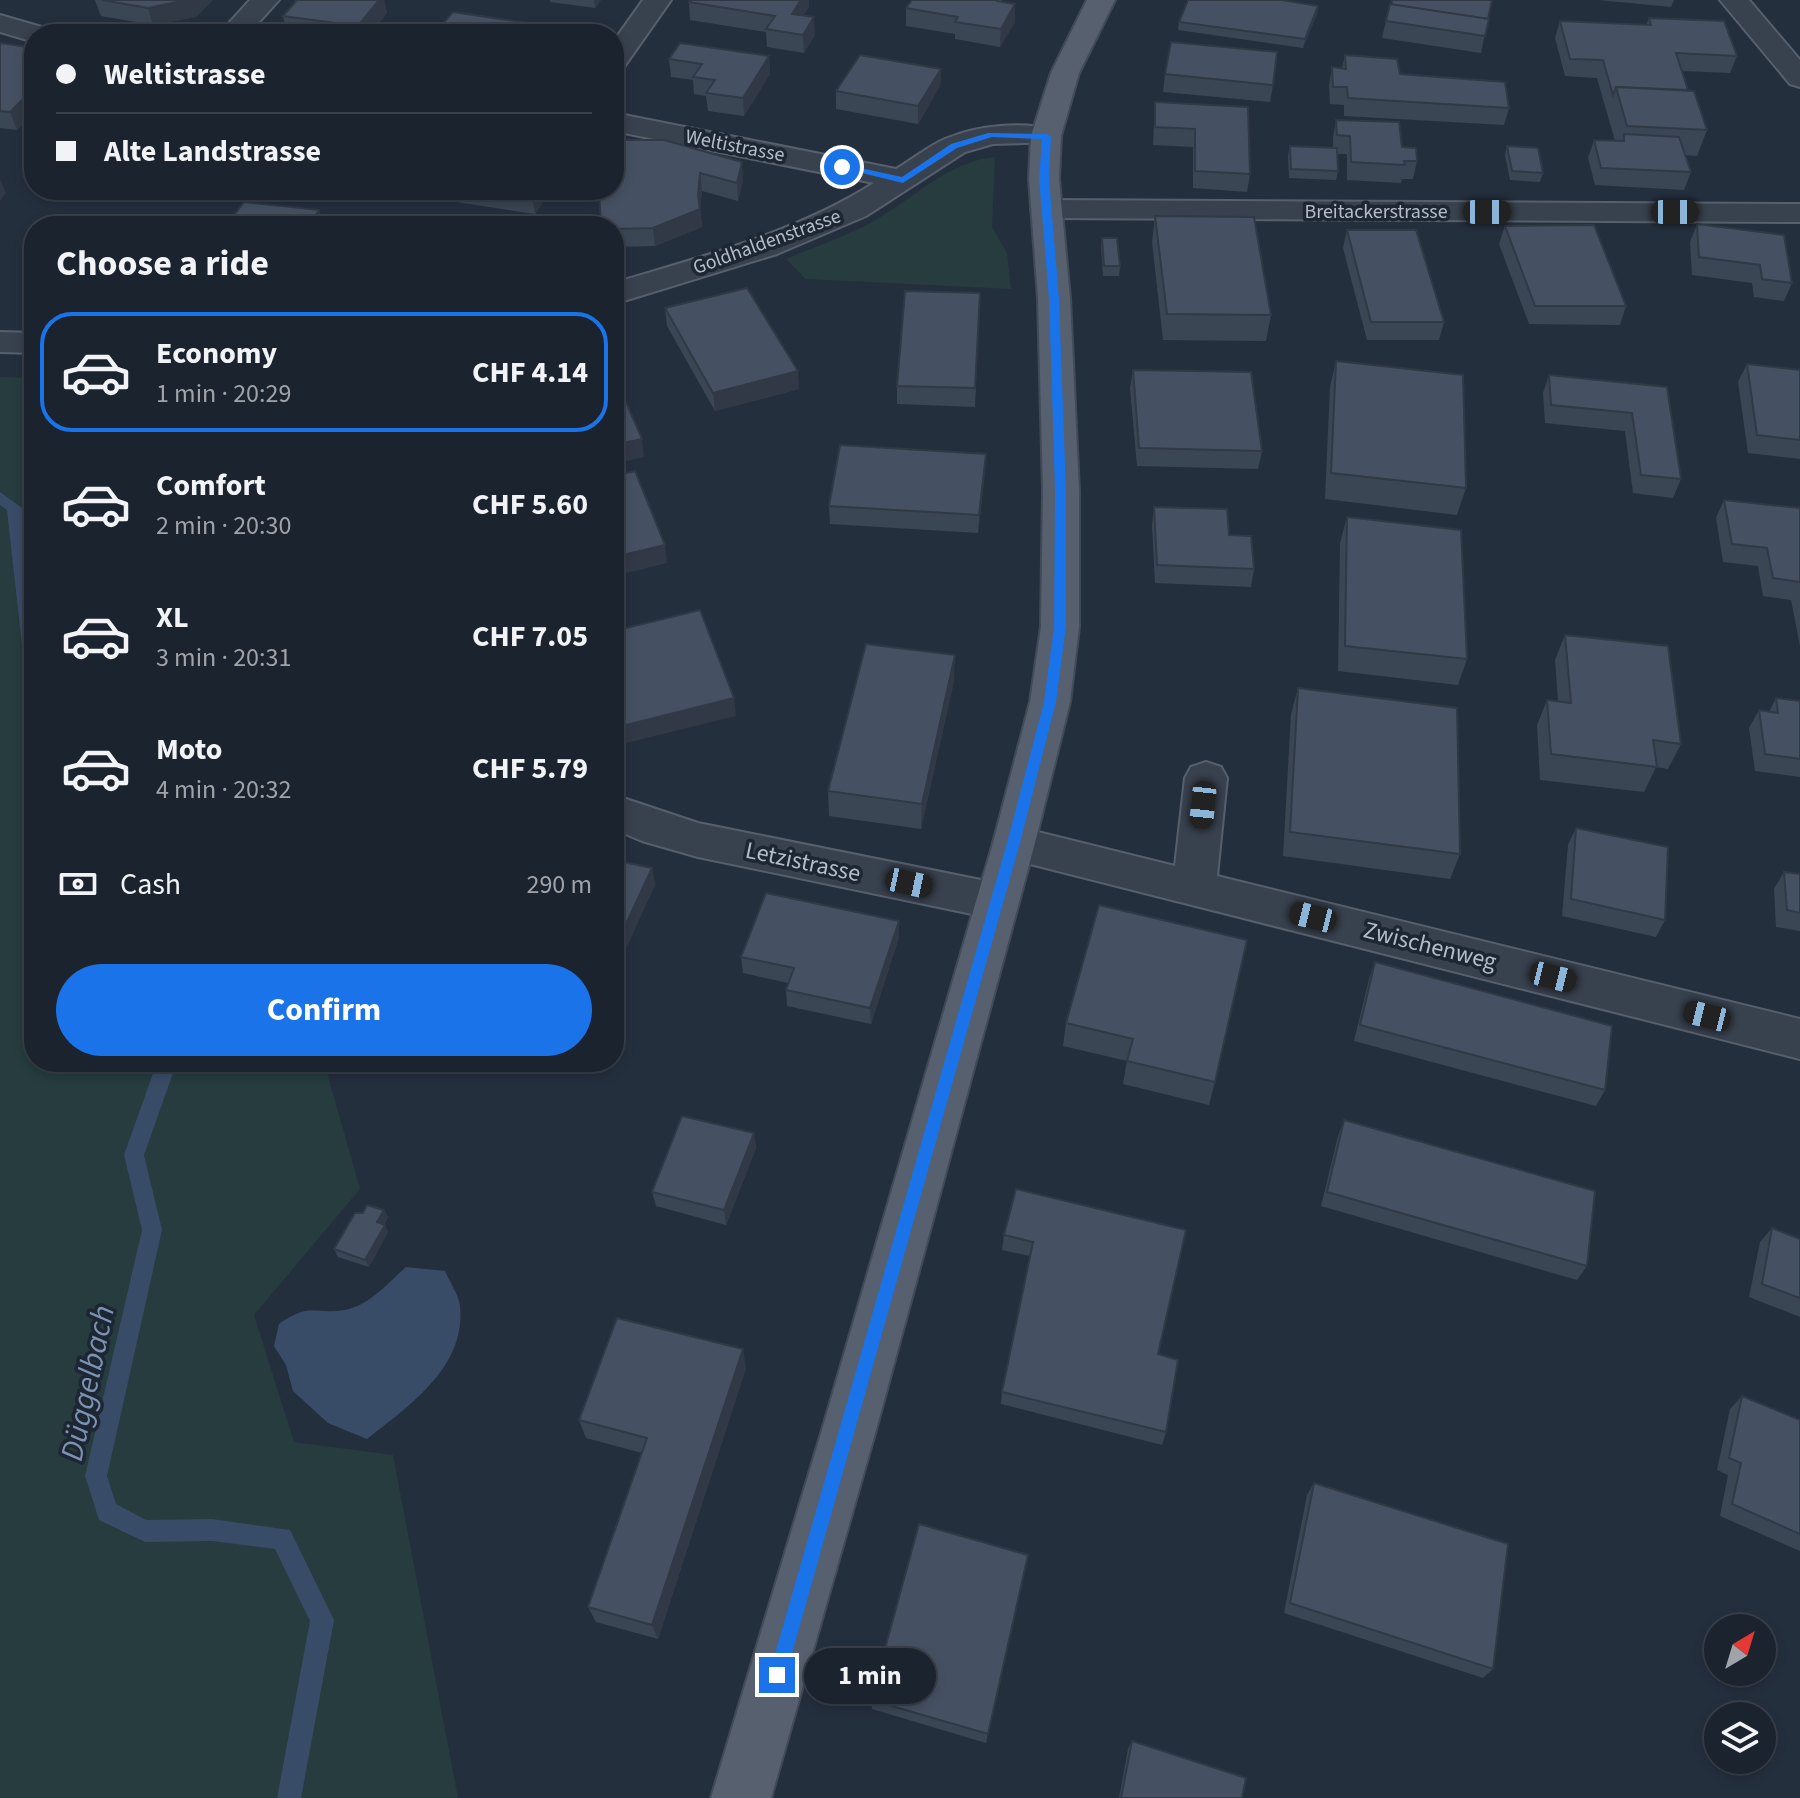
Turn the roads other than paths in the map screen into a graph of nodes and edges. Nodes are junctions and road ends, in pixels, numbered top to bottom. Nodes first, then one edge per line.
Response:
1 (265, 0) edge
2 (657, 0) edge
3 (1101, 0) edge
4 (1734, 0) edge
5 (0, 23) edge
6 (242, 24) edge
7 (24, 31) edge
8 (624, 47) edge
9 (1800, 78) edge
10 (624, 124) edge
11 (1046, 136) junction
12 (903, 180) junction
13 (1047, 209) junction
14 (1800, 213) edge
15 (624, 291) edge
16 (0, 342) edge
17 (24, 343) edge
18 (1206, 778) dead end
19 (624, 815) edge
20 (1014, 843) junction
21 (1194, 887) junction
22 (996, 901) junction
23 (1800, 1039) edge
24 (741, 1798) edge

1 - 6 street
2 - 8 street
3 - 11 main road
4 - 9 street
5 - 7 street
10 - 12 street, Weltistrasse
11 - 12 street, Goldhaldenstrasse
11 - 13 main road
12 - 15 street, Goldhaldenstrasse
13 - 14 street, Breitackerstrasse
13 - 20 main road
16 - 17 street
18 - 21 street
19 - 22 street, Letzistrasse
20 - 21 street, Zwischenweg
20 - 22 main road
21 - 23 street, Zwischenweg
22 - 24 main road

